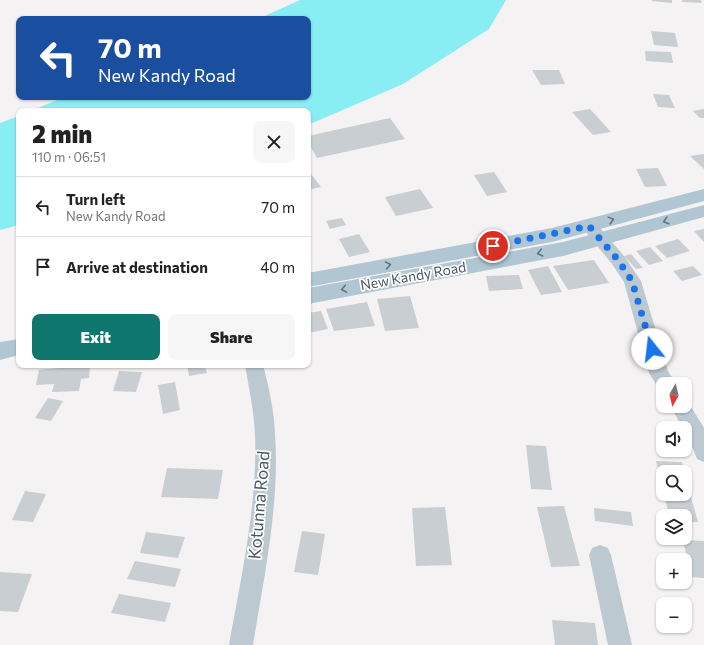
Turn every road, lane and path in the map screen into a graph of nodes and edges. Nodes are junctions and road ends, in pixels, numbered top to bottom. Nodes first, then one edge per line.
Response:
1 (704, 195) edge
2 (704, 211) edge
3 (595, 233) junction
4 (311, 279) edge
5 (311, 295) edge
6 (16, 348) edge
7 (0, 351) edge
8 (255, 368) edge
9 (662, 377) edge
10 (686, 413) edge
11 (699, 427) edge
12 (704, 453) edge
13 (600, 555) dead end
14 (241, 645) edge
15 (620, 645) edge

3 -> 1 main road, New Kandy Road
2 -> 3 main road, New Kandy Road
4 -> 3 main road, New Kandy Road
3 -> 5 main road, New Kandy Road
3 - 9 street
6 - 7 main road
8 - 14 street, Kotunna Road
10 - 11 street
11 - 12 street
13 - 15 street

